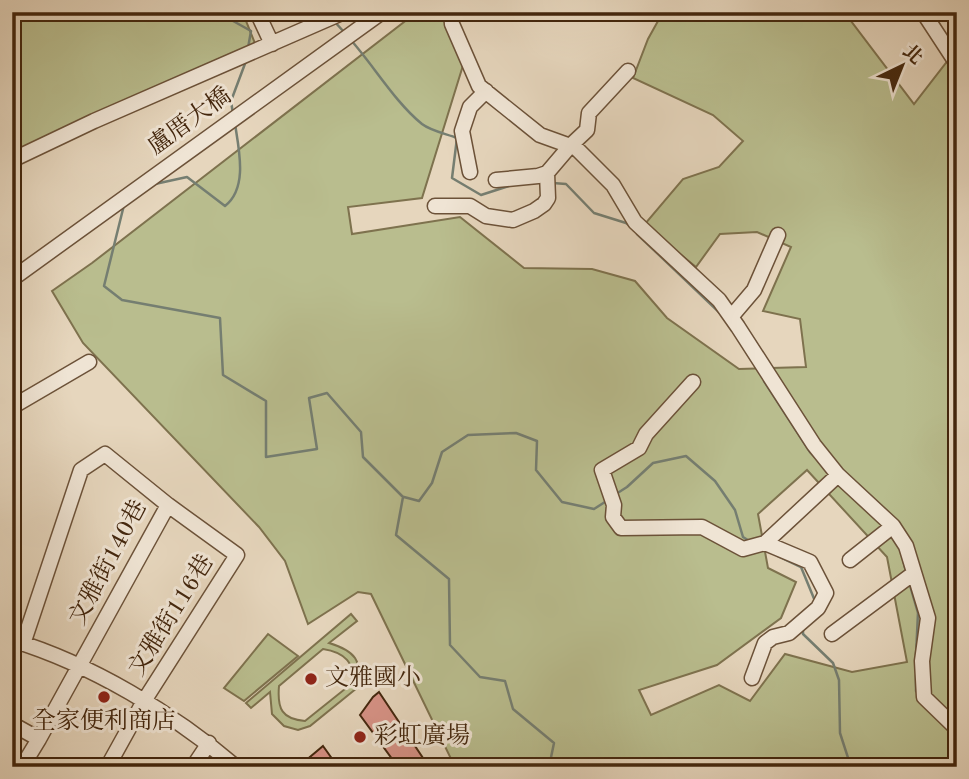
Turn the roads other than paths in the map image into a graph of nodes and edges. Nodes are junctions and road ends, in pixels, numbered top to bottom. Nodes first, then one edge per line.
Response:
1 (257, 12) edge
2 (382, 12) edge
3 (451, 12) edge
4 (923, 12) edge
5 (336, 16) edge
6 (272, 44) junction
7 (957, 64) edge
8 (628, 71) dead end
9 (486, 91) junction
10 (570, 146) junction
11 (12, 160) edge
12 (470, 172) dead end
13 (496, 180) dead end
14 (548, 180) junction
15 (435, 206) dead end
16 (778, 235) dead end
17 (12, 279) edge
18 (731, 317) junction
19 (89, 362) dead end
20 (693, 382) dead end
21 (12, 407) edge
22 (836, 477) junction
23 (168, 505) junction
24 (889, 529) junction
25 (760, 544) junction
26 (850, 560) dead end
27 (910, 576) junction
28 (832, 634) dead end
29 (18, 642) edge
30 (80, 665) junction
31 (752, 678) dead end
32 (144, 701) junction
33 (12, 723) edge
34 (957, 729) edge
35 (39, 738) junction
36 (209, 743) junction
37 (108, 766) edge
38 (22, 767) edge
39 (193, 767) edge
40 (236, 767) edge

1 - 6 street
2 - 17 street, 盧厝大橋
3 - 9 street
4 - 7 street
5 - 6 street
6 - 11 street
8 - 10 street
9 - 10 street
9 - 12 street
10 - 14 street
10 - 18 street
13 - 14 street
14 - 15 street
16 - 18 street
18 - 22 street
19 - 21 street
20 - 25 street
22 - 24 street
22 - 25 street
23 - 29 street, 文雅街140巷
23 - 30 street, 文雅街140巷
23 - 32 street, 文雅街116巷
24 - 26 street
24 - 27 street
25 - 31 street
27 - 28 street
27 - 34 street
29 - 30 street
30 - 32 street
30 - 35 street, 文雅街140巷
32 - 36 street
32 - 37 street
33 - 35 street
35 - 38 street, 文雅街140巷
36 - 39 street
36 - 40 street

